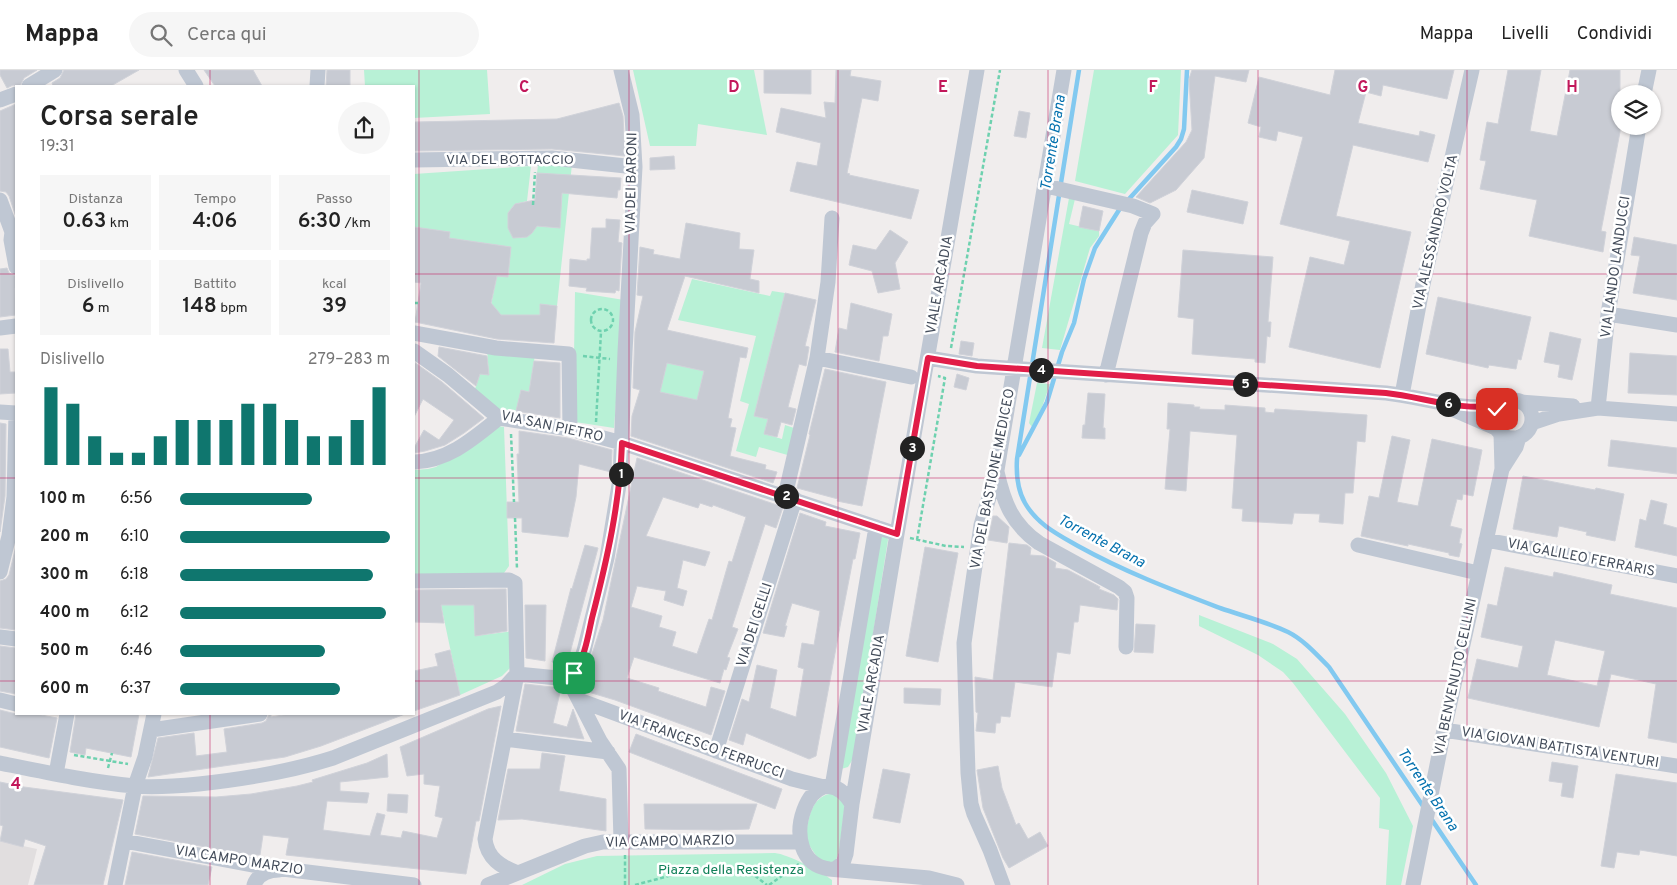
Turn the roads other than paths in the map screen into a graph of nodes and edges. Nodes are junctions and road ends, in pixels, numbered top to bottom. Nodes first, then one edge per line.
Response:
1 (55, 70) edge
2 (186, 70) edge
3 (318, 70) edge
4 (621, 70) edge
5 (977, 70) edge
6 (1064, 70) edge
7 (1472, 70) edge
8 (1649, 70) edge
9 (31, 85) edge
10 (195, 85) edge
11 (317, 85) edge
12 (1646, 85) edge
13 (1637, 135) edge
14 (415, 160) edge
15 (635, 167) junction
16 (1050, 187) junction
17 (0, 200) edge
18 (832, 218) dead end
19 (11, 232) edge
20 (15, 261) edge
21 (1608, 314) junction
22 (1677, 325) edge
23 (15, 326) edge
24 (0, 328) edge
25 (415, 333) edge
26 (415, 353) edge
27 (817, 358) junction
28 (928, 358) junction
29 (1018, 369) junction
30 (1106, 375) junction
31 (911, 377) dead end
32 (1402, 395) junction
33 (1522, 402) junction
34 (1439, 403) junction
35 (1500, 405) junction
36 (1595, 408) junction
37 (0, 412) edge
38 (15, 413) edge
39 (1677, 414) edge
40 (505, 419) junction
41 (1532, 423) junction
42 (570, 430) junction
43 (1498, 431) junction
44 (1519, 437) junction
45 (622, 443) junction
46 (15, 455) edge
47 (415, 462) edge
48 (1502, 469) junction
49 (997, 470) junction
50 (790, 497) junction
51 (876, 527) junction
52 (903, 536) junction
53 (1486, 540) junction
54 (1358, 545) dead end
55 (0, 572) edge
56 (1478, 573) junction
57 (1677, 576) edge
58 (415, 581) edge
59 (0, 637) edge
60 (15, 639) edge
61 (1126, 648) dead end
62 (517, 674) junction
63 (568, 679) junction
64 (0, 700) edge
65 (579, 700) junction
66 (15, 704) edge
67 (66, 715) edge
68 (154, 715) edge
69 (253, 715) edge
70 (406, 720) edge
71 (151, 730) junction
72 (1444, 730) junction
73 (505, 739) junction
74 (716, 751) junction
75 (608, 752) junction
76 (0, 756) edge
77 (58, 761) junction
78 (0, 763) edge
79 (858, 766) junction
80 (1677, 766) edge
81 (135, 786) junction
82 (830, 787) junction
83 (852, 804) junction
84 (124, 841) junction
85 (800, 842) junction
86 (848, 844) junction
87 (622, 848) junction
88 (835, 869) junction
89 (295, 870) junction
90 (865, 872) junction
91 (518, 873) junction
92 (115, 885) edge
93 (254, 885) edge
94 (414, 885) edge
95 (488, 885) edge
96 (957, 885) edge
97 (1003, 885) edge
98 (1413, 885) edge

1 - 9 street
2 - 10 street
3 - 11 street
4 - 15 street, VIA DEI BARONI
5 - 28 street, VIALE ARCADIA
6 - 16 street, VIA DEL BASTIONE MEDICEO
7 - 32 street, VIA ALESSANDRO VOLTA
8 - 12 street
13 - 21 street, VIA LANDO LANDUCCI
14 - 15 street, VIA DEL BOTTACCIO
15 - 45 street, VIA DEI BARONI
16 - 29 street, VIA DEL BASTIONE MEDICEO
16 - 30 street
17 - 19 street
18 - 27 street, VIA DEI GELLI
19 - 20 street
21 - 22 street
21 - 36 street, VIA LANDO LANDUCCI
23 - 24 street
25 - 42 street
26 - 40 street, VIA SAN PIETRO
27 - 31 street
27 - 50 street, VIA DEI GELLI
28 - 29 street
28 - 52 street, VIALE ARCADIA
29 - 30 street
29 - 49 street, VIA DEL BASTIONE MEDICEO
30 - 32 street
32 - 34 street
33 - 35 street
33 - 36 street
33 - 41 street
34 - 35 street
34 - 43 street
35 - 43 street
36 - 39 street
36 - 41 street
37 - 38 street
40 - 42 street, VIA SAN PIETRO
40 - 47 street
41 - 44 street
42 - 45 street, VIA SAN PIETRO
43 - 44 street
43 - 48 street, VIA BENVENUTO CELLINI
44 - 48 street, VIA BENVENUTO CELLINI
45 - 50 street, VIA SAN PIETRO
45 - 63 street, VIA DEI BARONI
46 - 55 street
48 - 53 street, VIA BENVENUTO CELLINI
49 - 61 street
49 - 97 street, VIA DEL BASTIONE MEDICEO
50 - 51 street, VIA SAN PIETRO
50 - 74 street, VIA DEI GELLI
51 - 52 street, VIA SAN PIETRO
51 - 82 street
52 - 79 street, VIALE ARCADIA
53 - 56 street, VIA BENVENUTO CELLINI
53 - 57 street, VIA GALILEO FERRARIS
54 - 56 street
56 - 72 street, VIA BENVENUTO CELLINI
58 - 62 street
59 - 60 street
62 - 63 street
62 - 70 street
62 - 73 street
63 - 65 street
64 - 66 street
65 - 74 street, VIA FRANCESCO FERRUCCI
65 - 75 street
67 - 77 street
68 - 71 street
69 - 71 street
70 - 81 street
71 - 81 street
72 - 80 street, VIA GIOVAN BATTISTA VENTURI
72 - 98 street, VIA BENVENUTO CELLINI
73 - 75 street
73 - 91 street
74 - 82 street, VIA FRANCESCO FERRUCCI
75 - 87 street
76 - 77 street
77 - 78 street
77 - 81 street
79 - 82 street
79 - 83 street, VIALE ARCADIA
81 - 84 street
82 - 83 street
82 - 85 street
83 - 86 street
84 - 89 street, VIA CAMPO MARZIO
84 - 92 street
85 - 87 street, VIA CAMPO MARZIO
85 - 88 street
86 - 88 street
86 - 90 street
87 - 91 street, VIA CAMPO MARZIO
88 - 90 street
89 - 93 street
89 - 94 street, VIA CAMPO MARZIO
90 - 96 street
91 - 95 street, VIA CAMPO MARZIO

